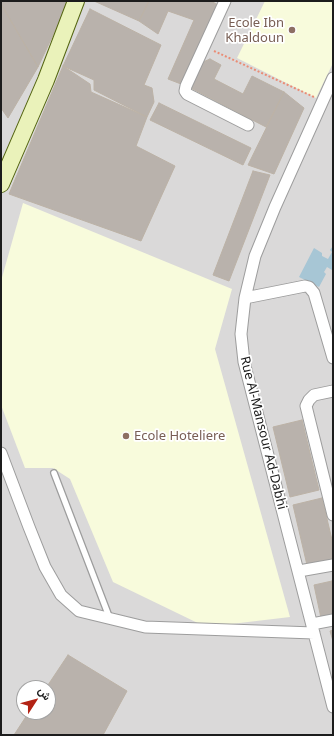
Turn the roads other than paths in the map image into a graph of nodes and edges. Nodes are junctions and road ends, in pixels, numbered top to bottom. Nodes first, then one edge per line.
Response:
1 (76, 1) edge
2 (225, 1) edge
3 (333, 78) edge
4 (248, 125) dead end
5 (1, 184) edge
6 (245, 298) junction
7 (329, 328) edge
8 (333, 358) edge
9 (333, 391) edge
10 (1, 452) edge
11 (54, 473) dead end
12 (333, 515) edge
13 (333, 565) edge
14 (299, 571) junction
15 (110, 619) junction
16 (333, 620) edge
17 (313, 628) junction
18 (333, 707) edge

1 - 5 main road
2 - 4 street
3 - 6 street, Rue Al-Mansour Ad-Dabhi
6 - 7 street
6 - 14 street, Rue Al-Mansour Ad-Dabhi
7 - 8 street
9 - 12 street
10 - 15 street
11 - 15 lane
13 - 14 street
14 - 17 street, Rue Al-Mansour Ad-Dabhi
15 - 17 street
16 - 17 street
17 - 18 street, Rue Al-Mansour Ad-Dabhi

